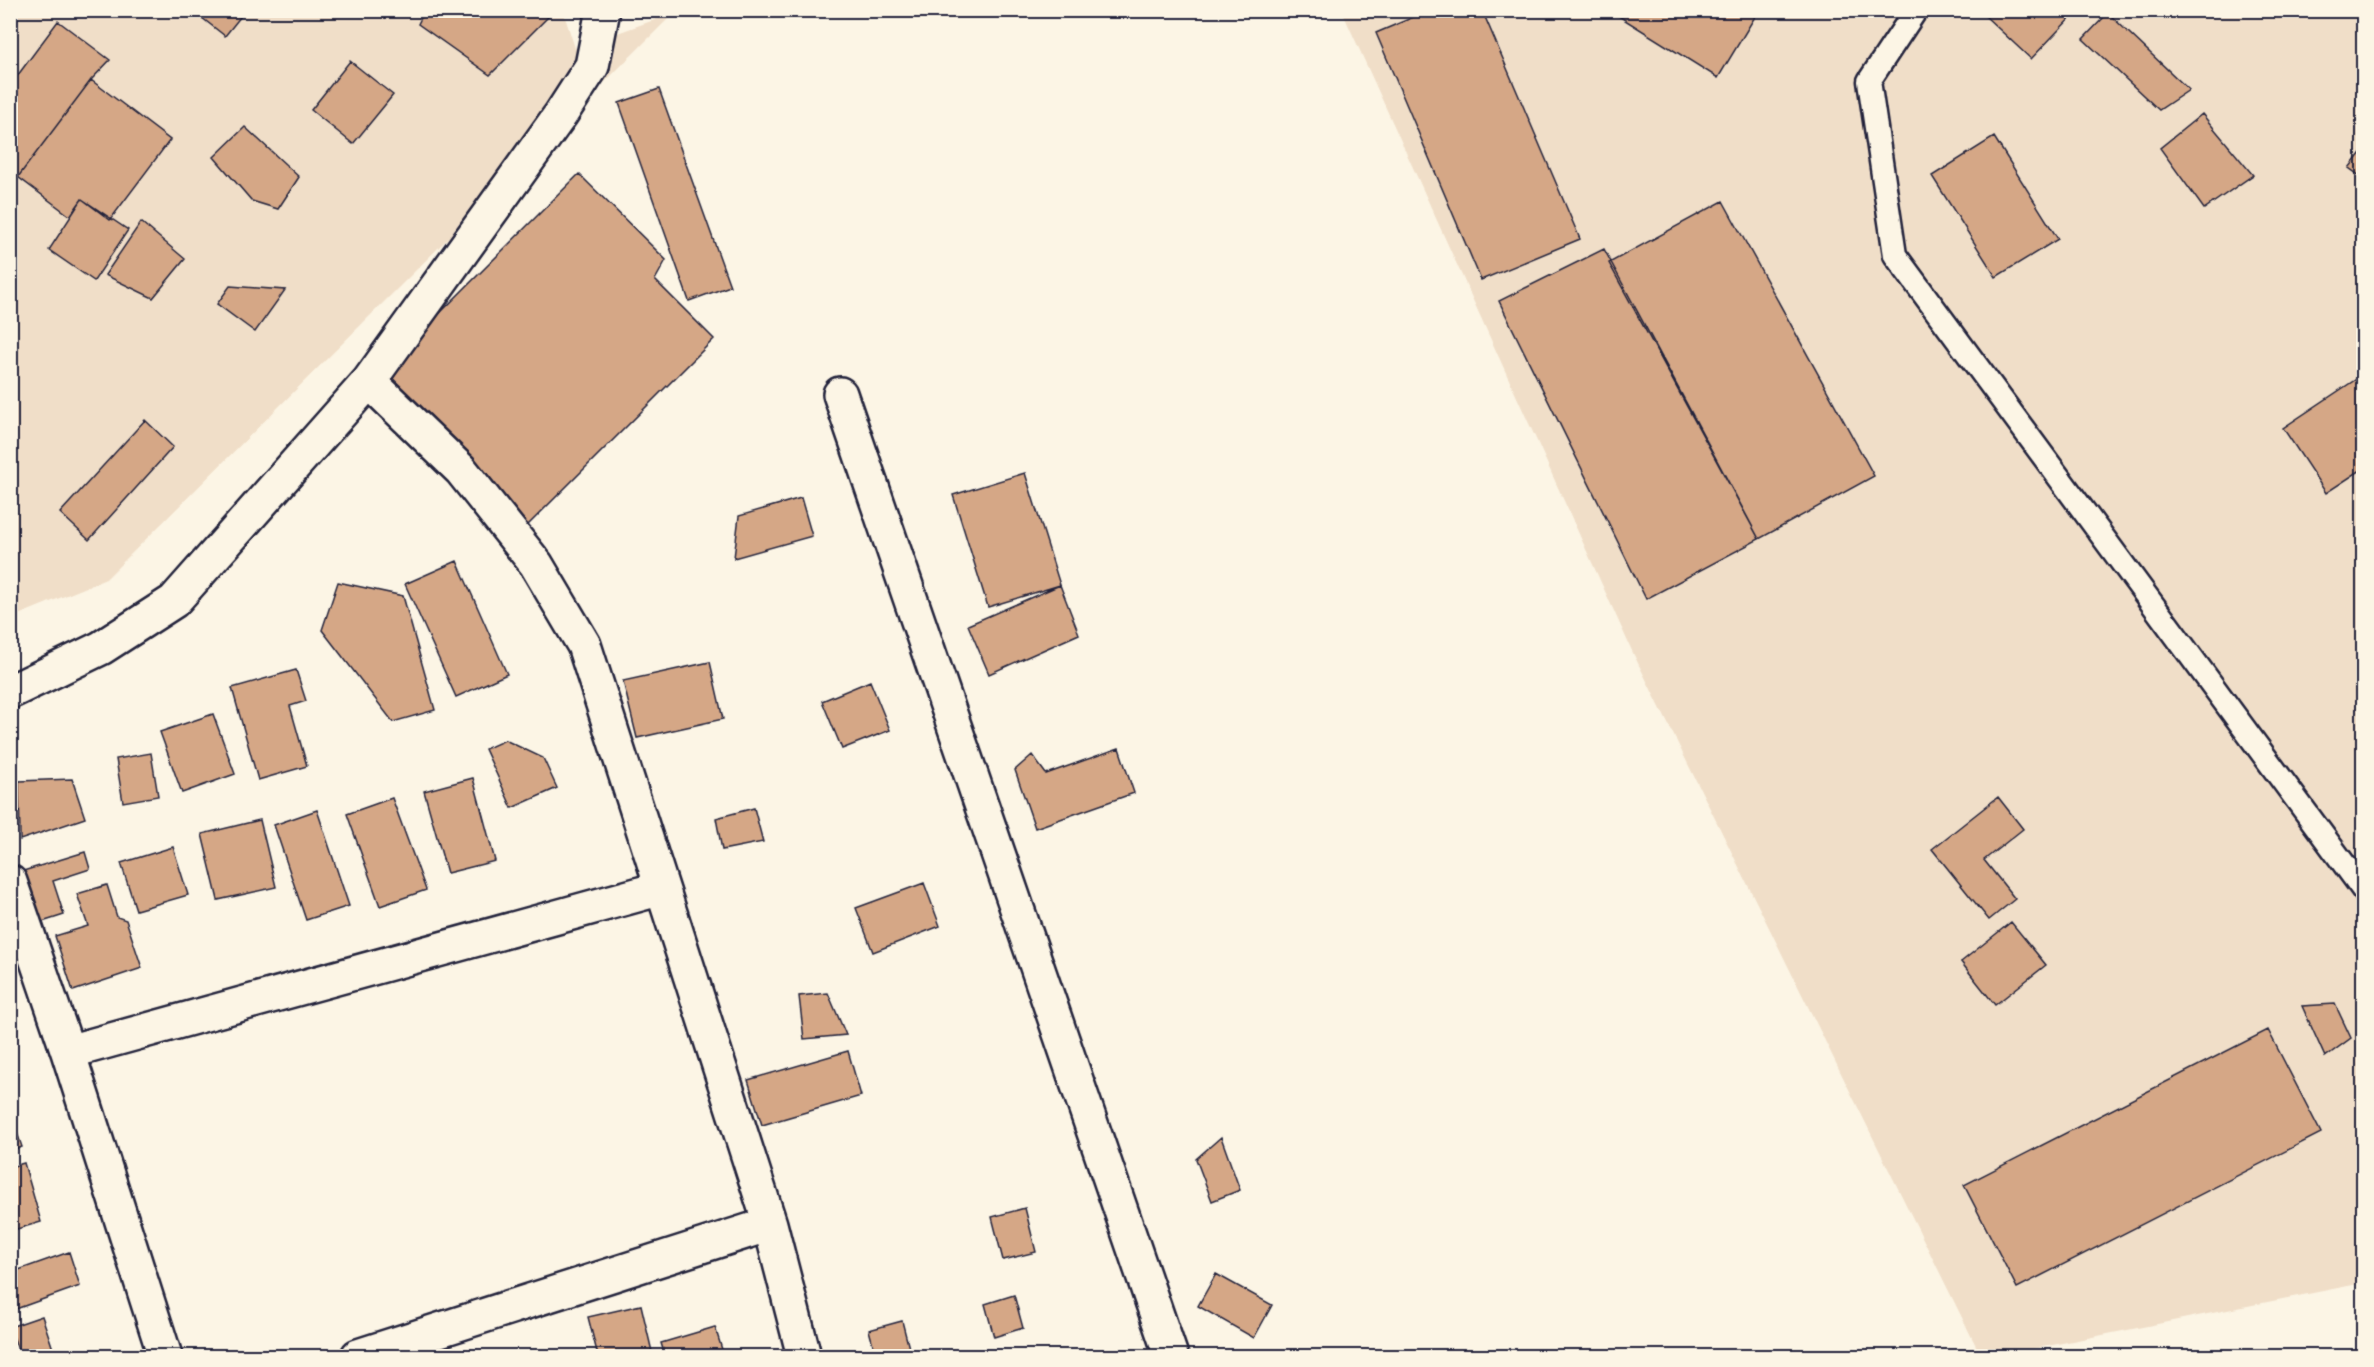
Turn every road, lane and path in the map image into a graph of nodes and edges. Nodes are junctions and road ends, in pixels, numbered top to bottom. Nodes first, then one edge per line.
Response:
1 (603, 10) edge
2 (1916, 10) edge
3 (369, 381) junction
4 (840, 394) dead end
5 (10, 692) edge
6 (10, 882) edge
7 (662, 888) junction
8 (2364, 891) edge
9 (68, 1052) junction
10 (770, 1224) junction
11 (165, 1356) edge
12 (358, 1356) edge
13 (804, 1356) edge
14 (1171, 1356) edge

1 - 3 street
2 - 8 lane
3 - 5 street
3 - 7 street
4 - 14 street
6 - 9 street
7 - 9 street
7 - 10 street
9 - 11 street
10 - 12 street
10 - 13 street

